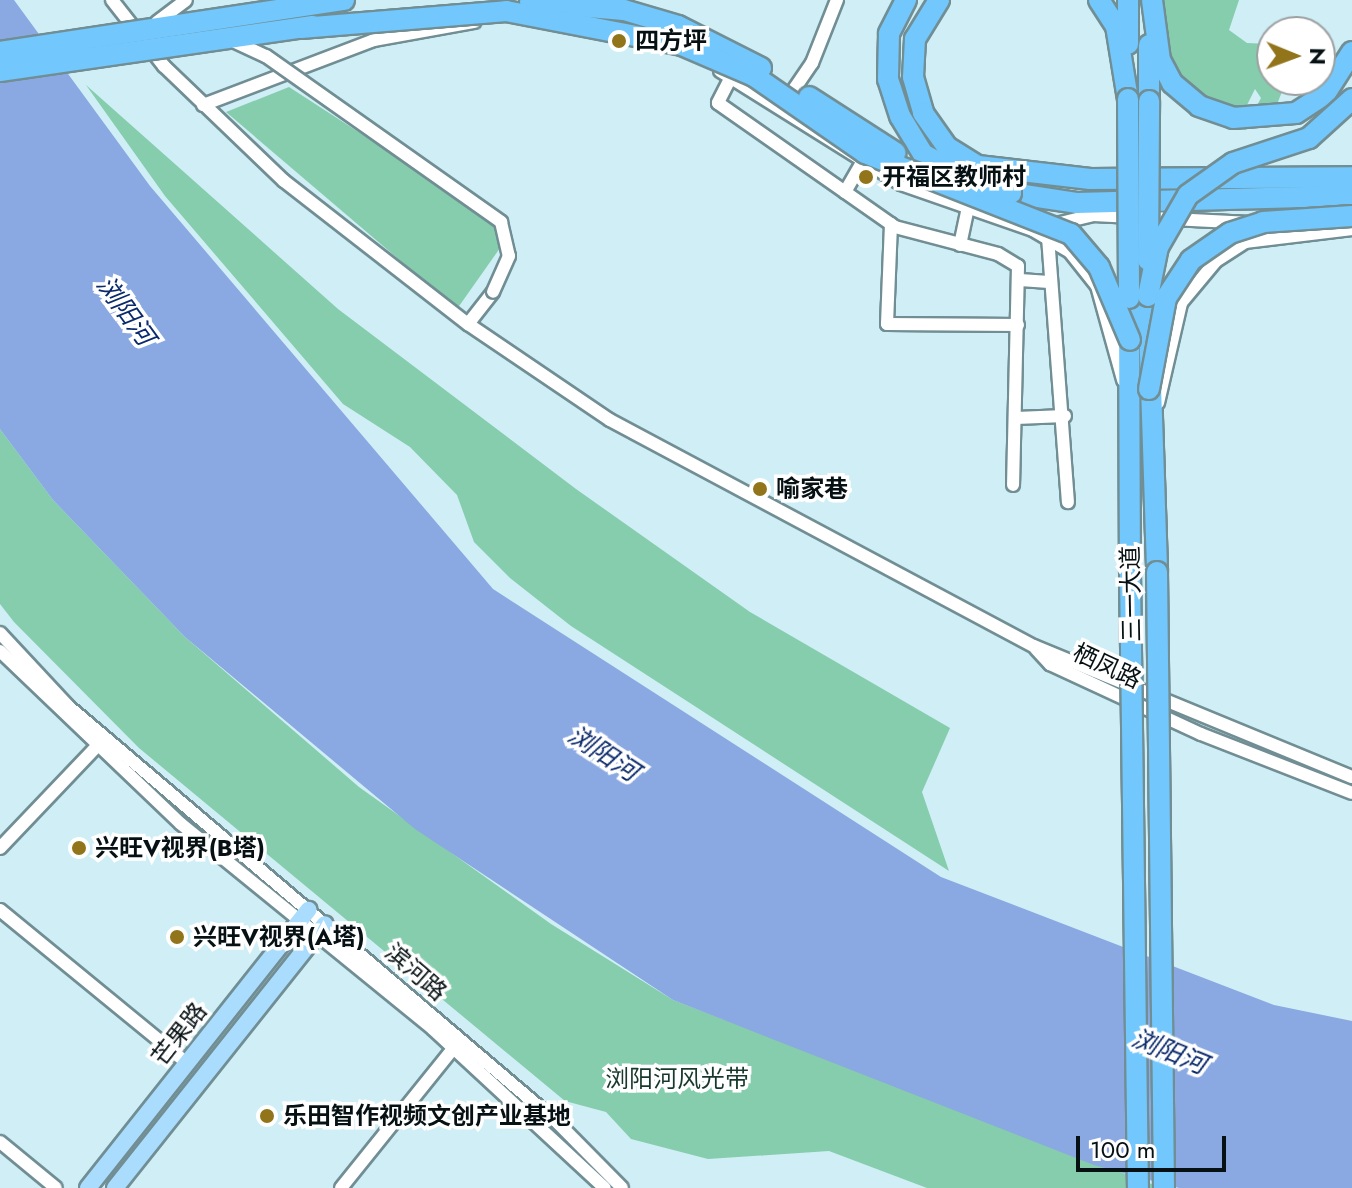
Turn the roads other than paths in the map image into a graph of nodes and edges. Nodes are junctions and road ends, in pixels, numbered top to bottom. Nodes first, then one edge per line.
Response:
1 (112, 0) edge
2 (186, 0) edge
3 (344, 0) edge
4 (493, 0) edge
5 (510, 0) edge
6 (837, 0) edge
7 (906, 0) edge
8 (939, 0) edge
9 (1128, 0) edge
10 (1151, 0) edge
11 (1102, 3) edge
12 (301, 28) junction
13 (122, 34) junction
14 (228, 39) junction
15 (0, 52) edge
16 (1352, 52) edge
17 (0, 71) edge
18 (731, 77) junction
19 (1128, 99) junction
20 (1352, 99) edge
21 (203, 105) junction
22 (779, 110) junction
23 (861, 164) junction
24 (1352, 177) edge
25 (1319, 186) junction
26 (984, 188) junction
27 (845, 192) junction
28 (1352, 196) edge
29 (968, 208) junction
30 (1352, 216) edge
31 (891, 224) junction
32 (1352, 229) edge
33 (1033, 230) junction
34 (1291, 231) junction
35 (1048, 237) junction
36 (960, 245) junction
37 (1020, 280) junction
38 (1049, 282) junction
39 (1148, 296) junction
40 (468, 324) junction
41 (1018, 325) junction
42 (1130, 340) junction
43 (1149, 389) junction
44 (1131, 415) junction
45 (1065, 416) junction
46 (1016, 418) junction
47 (1154, 439) junction
48 (1013, 485) dead end
49 (1068, 502) dead end
50 (0, 633) edge
51 (1034, 646) junction
52 (0, 651) edge
53 (101, 742) junction
54 (1352, 777) edge
55 (1352, 793) edge
56 (0, 848) edge
57 (0, 910) edge
58 (304, 916) junction
59 (321, 930) junction
60 (457, 1043) junction
61 (187, 1063) junction
62 (0, 1142) edge
63 (56, 1188) edge
64 (88, 1188) edge
65 (115, 1188) edge
66 (341, 1188) edge
67 (605, 1188) edge
68 (622, 1188) edge
69 (1138, 1188) edge
70 (1164, 1188) edge

1 - 21 street
2 - 13 street, bridge
3 - 13 highway, bridge
4 - 12 highway, bridge
5 - 26 highway, bridge
6 - 22 street
7 - 26 highway
8 - 25 highway
9 - 19 highway, 三一大道
10 - 16 highway
10 - 39 highway, 三一大道, bridge
11 - 19 highway
12 - 14 highway, bridge
12 - 42 highway, bridge
13 - 15 highway, bridge
14 - 17 highway, bridge
14 - 40 street, bridge
18 - 21 street
18 - 22 street
18 - 27 street
19 - 42 highway, 三一大道, bridge
20 - 39 highway, bridge
21 - 40 street
22 - 23 street
23 - 27 street
23 - 29 street
24 - 25 highway
25 - 26 highway, bridge
25 - 28 highway
27 - 31 street
29 - 33 street
29 - 36 street
30 - 43 highway, bridge
31 - 36 street
31 - 41 street
32 - 34 street
33 - 34 street
33 - 35 street
34 - 47 street
35 - 38 street
35 - 44 street
36 - 37 street
37 - 38 street
37 - 41 street
38 - 45 street
39 - 43 highway, 三一大道, bridge
40 - 51 street
41 - 46 street
42 - 44 highway, 三一大道
43 - 47 highway, 三一大道
44 - 69 highway, 三一大道, bridge
45 - 46 street
45 - 49 street
46 - 48 street
47 - 70 highway, 三一大道, bridge
50 - 53 street, 滨河路
51 - 54 street, 栖凤路
51 - 55 street, 栖凤路
52 - 53 street, 滨河路
53 - 56 street
53 - 58 street, 滨河路
57 - 61 street
58 - 59 street, 滨河路
58 - 61 main road, 芒果路
59 - 60 street, 滨河路
59 - 65 main road, 芒果路
60 - 66 street
60 - 67 street, 滨河路
60 - 68 street, 滨河路
61 - 64 main road, 芒果路
62 - 63 street

